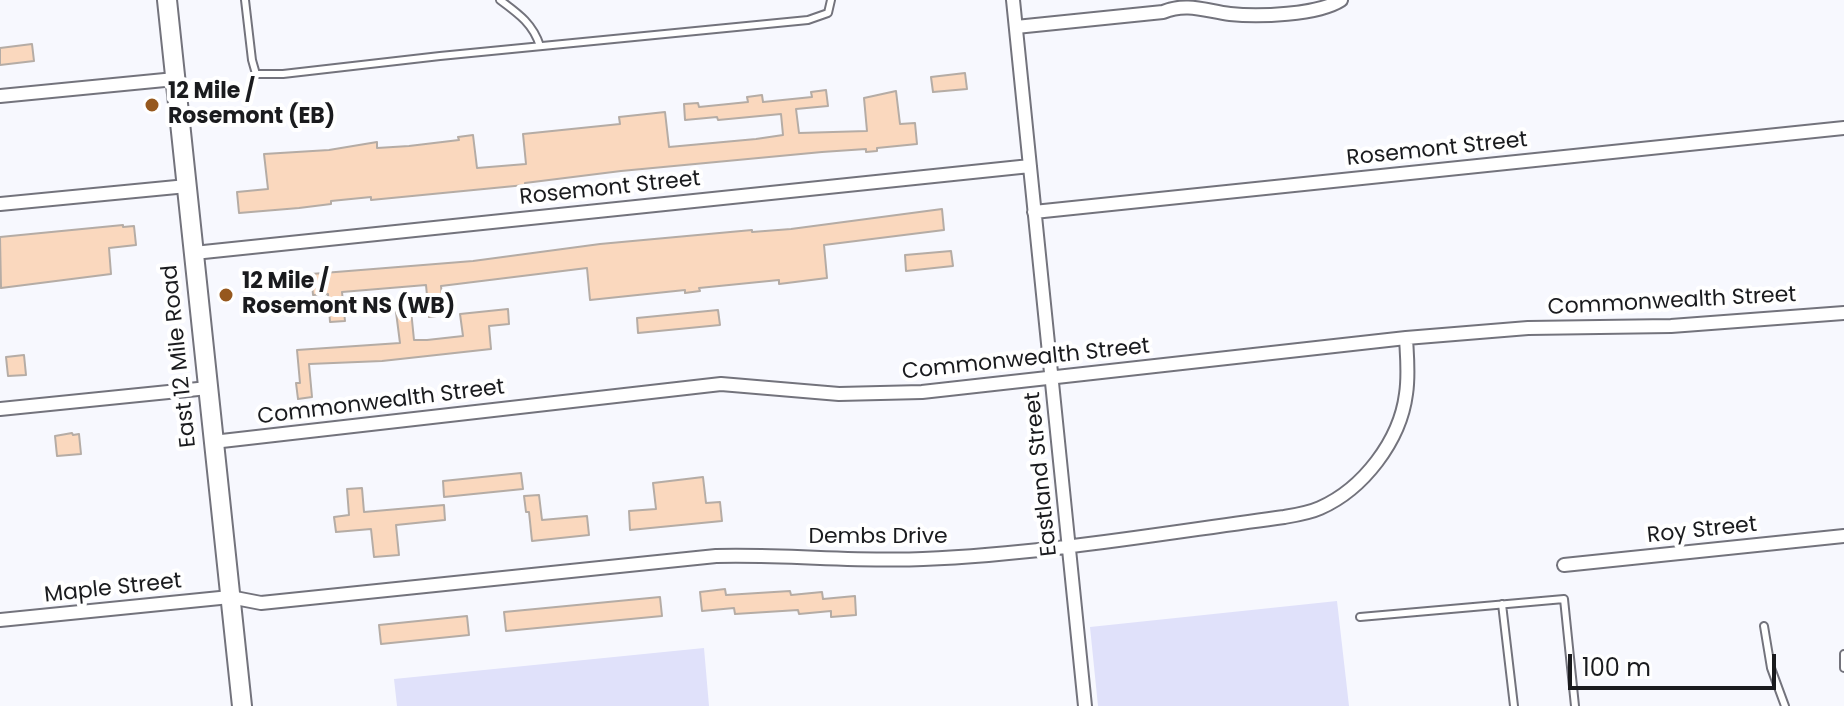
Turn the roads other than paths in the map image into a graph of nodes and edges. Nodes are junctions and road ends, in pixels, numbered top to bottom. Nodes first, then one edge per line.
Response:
1 (167, 0) edge
2 (245, 0) edge
3 (500, 0) edge
4 (831, 0) edge
5 (1013, 0) edge
6 (1341, 0) edge
7 (1016, 27) junction
8 (540, 46) junction
9 (175, 79) junction
10 (0, 96) edge
11 (1844, 128) edge
12 (1030, 166) junction
13 (187, 186) junction
14 (0, 204) edge
15 (1034, 212) junction
16 (194, 253) junction
17 (1844, 313) edge
18 (1406, 338) junction
19 (1052, 378) junction
20 (208, 388) junction
21 (0, 409) edge
22 (213, 442) junction
23 (1844, 536) edge
24 (1069, 545) junction
25 (1564, 565) dead end
26 (230, 597) junction
27 (1502, 604) junction
28 (1360, 617) dead end
29 (0, 620) edge
30 (1764, 626) dead end
31 (1844, 654) edge
32 (1844, 668) edge
33 (242, 706) edge
34 (1085, 706) edge
35 (1514, 706) edge
36 (1575, 706) edge
37 (1785, 706) edge

1 - 9 main road, East 12 Mile Road
2 - 8 lane
3 - 8 lane
4 - 8 lane
5 - 7 street, Eastland Street
6 - 7 street
7 - 12 street, Eastland Street
9 - 10 street
9 - 13 main road, East 12 Mile Road
11 - 15 street, Rosemont Street
12 - 15 street, Eastland Street
12 - 16 street, Rosemont Street
13 - 14 street
13 - 16 main road, East 12 Mile Road
15 - 19 street, Eastland Street
16 - 20 main road, East 12 Mile Road
17 - 18 street, Commonwealth Street
18 - 19 street, Commonwealth Street
18 - 24 street, Dembs Drive
19 - 22 street, Commonwealth Street
19 - 24 street, Eastland Street
20 - 21 street
20 - 22 main road, East 12 Mile Road
22 - 26 main road, East 12 Mile Road
23 - 25 street, Roy Street
24 - 26 street, Dembs Drive
24 - 34 street, Eastland Street
26 - 29 street, Maple Street
26 - 33 main road, East 12 Mile Road
27 - 28 lane
27 - 35 lane
27 - 36 lane
30 - 37 lane
31 - 32 lane

